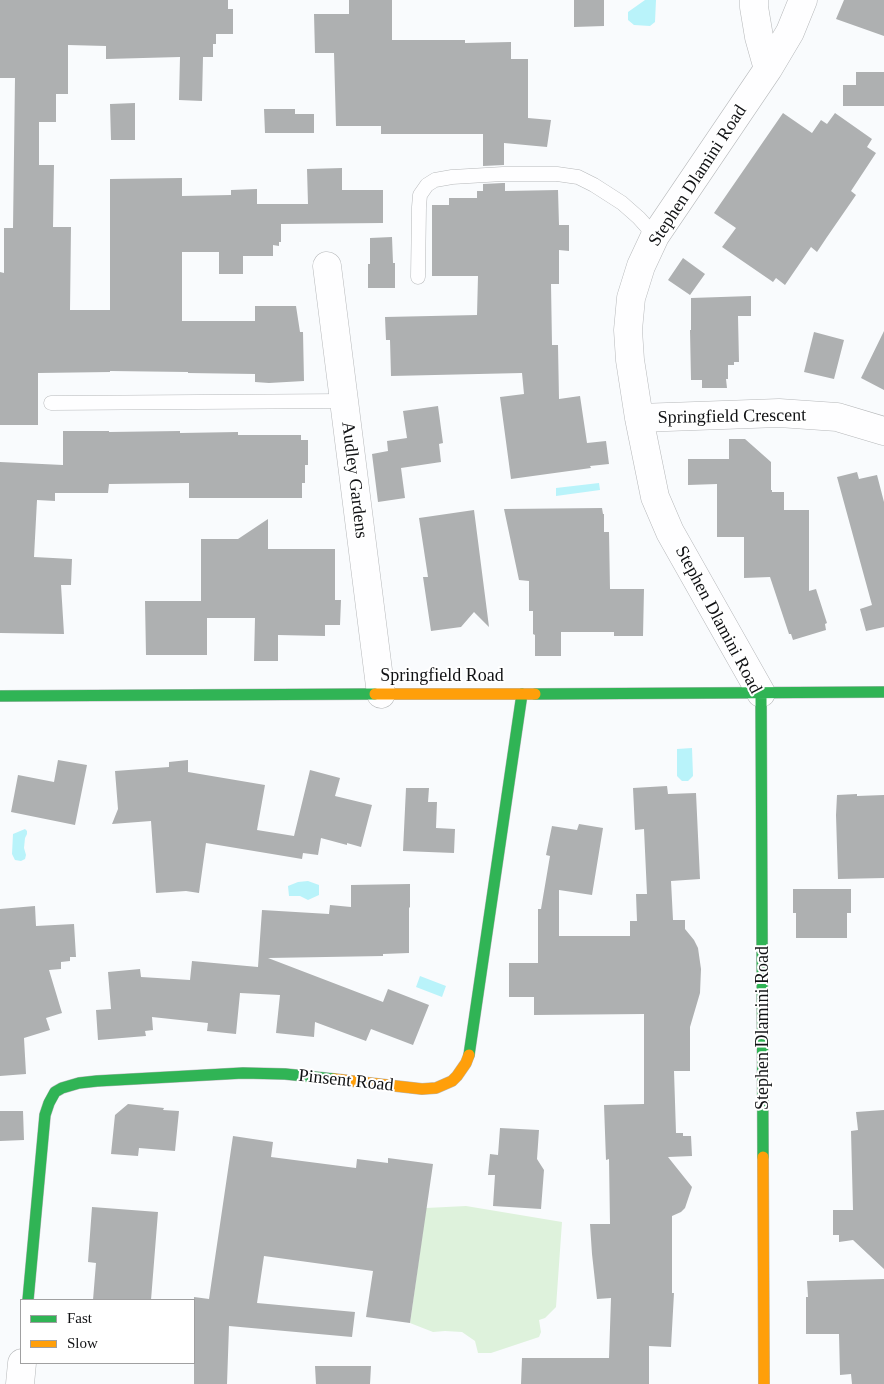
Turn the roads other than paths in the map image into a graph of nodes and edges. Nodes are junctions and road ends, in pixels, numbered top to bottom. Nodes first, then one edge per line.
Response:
1 (754, 0) edge
2 (802, 0) edge
3 (768, 69) junction
4 (655, 236) junction
5 (327, 266) dead end
6 (418, 277) dead end
7 (344, 401) junction
8 (51, 403) dead end
9 (639, 418) junction
10 (884, 431) edge
11 (884, 692) edge
12 (761, 693) junction
13 (381, 694) junction
14 (522, 694) junction
15 (0, 696) edge
16 (28, 1299) edge
17 (22, 1364) edge
18 (20, 1384) edge
19 (764, 1384) edge

1 - 3 street
2 - 3 street, Stephen Dlamini Road
3 - 4 street, Stephen Dlamini Road
4 - 6 lane
4 - 9 street, Stephen Dlamini Road
5 - 7 street, Audley Gardens
7 - 8 lane
7 - 13 street, Audley Gardens
9 - 10 street, Springfield Crescent
9 - 12 street, Stephen Dlamini Road
11 - 12 street, Springfield Road
12 - 14 street, Springfield Road
12 - 19 street, Stephen Dlamini Road
13 - 14 street, Springfield Road
13 - 15 street, Springfield Road
14 - 16 street, Pinsent Road
17 - 18 street

